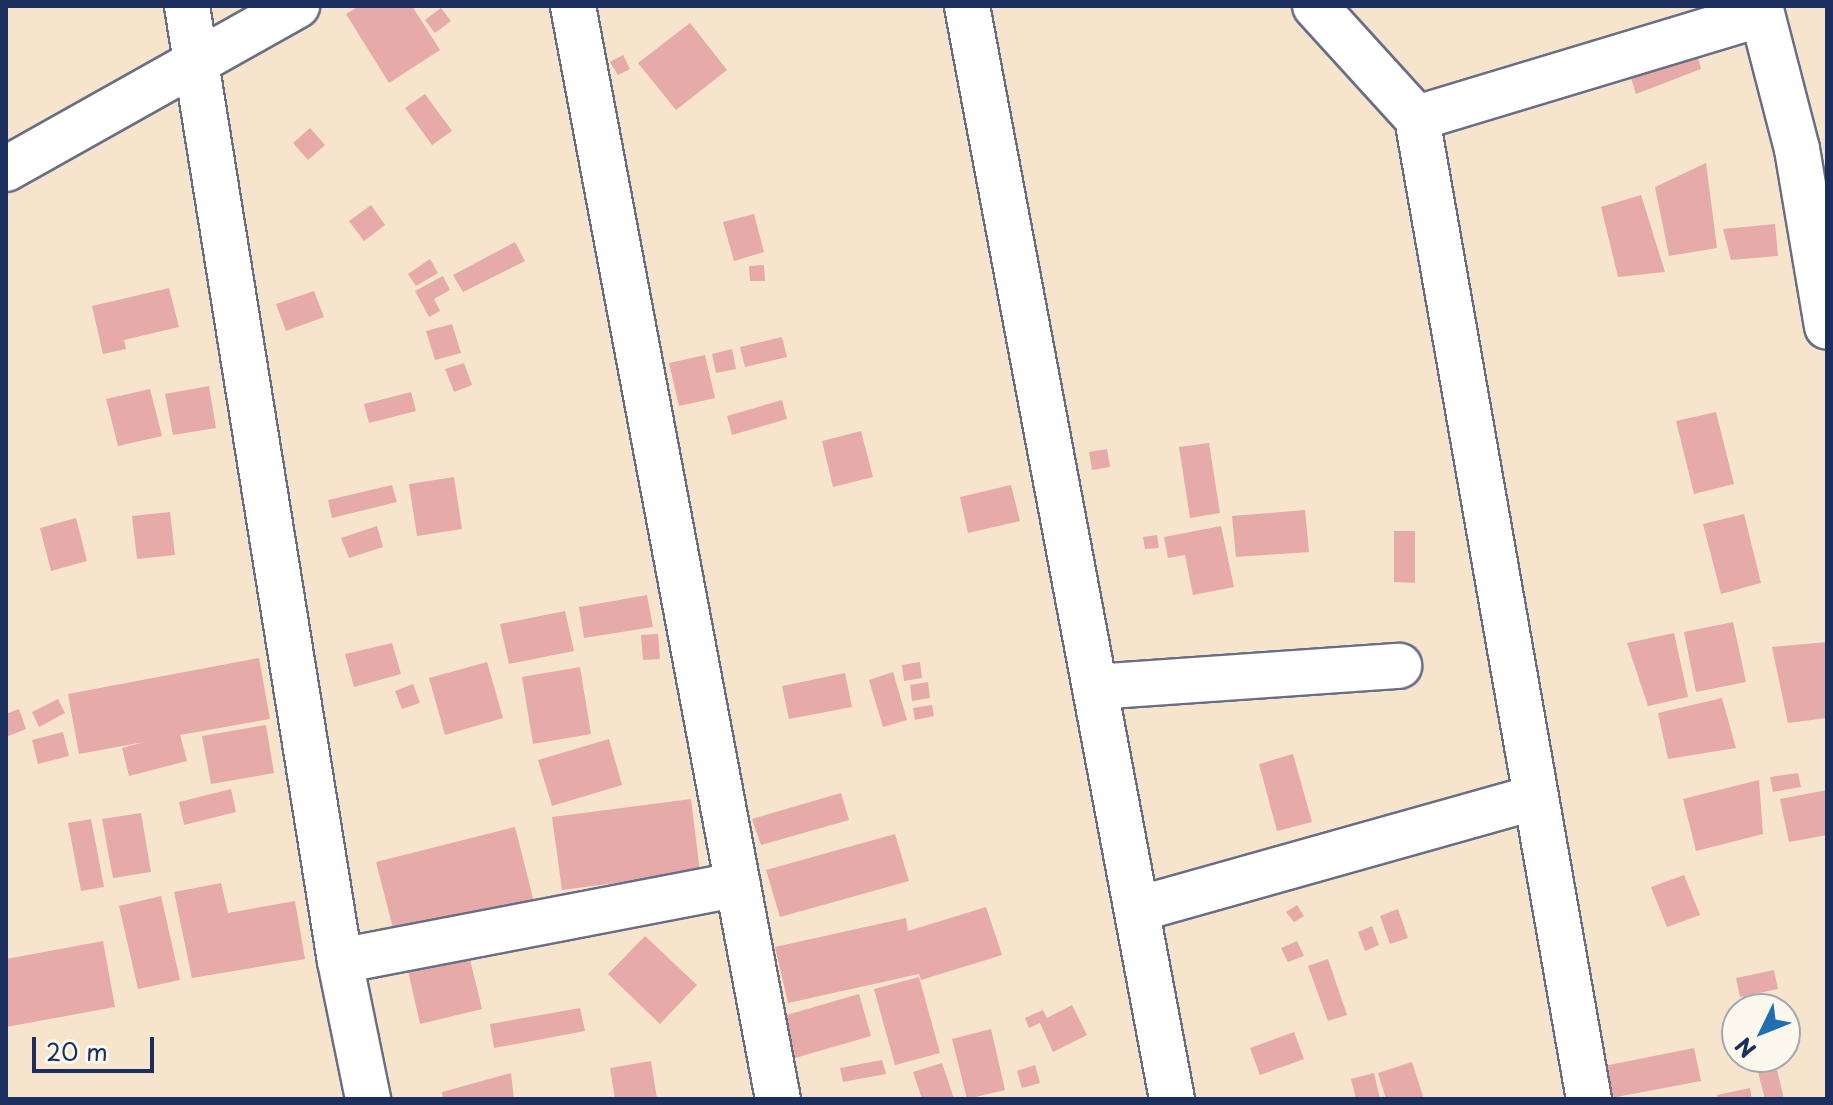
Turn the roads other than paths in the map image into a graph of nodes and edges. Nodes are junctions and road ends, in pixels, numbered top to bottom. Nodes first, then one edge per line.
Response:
1 (187, 6) edge
2 (297, 6) edge
3 (573, 6) edge
4 (967, 6) edge
5 (1315, 6) edge
6 (1761, 10) edge
7 (197, 65) junction
8 (1417, 118) junction
9 (6, 169) edge
10 (1827, 326) edge
11 (1399, 666) dead end
12 (1095, 687) junction
13 (1533, 798) junction
14 (738, 884) junction
15 (1138, 909) junction
16 (340, 961) junction
17 (368, 1099) edge
18 (778, 1099) edge
19 (1172, 1099) edge
20 (1589, 1099) edge

1 - 7 street
2 - 7 street
3 - 14 street
4 - 12 street
5 - 8 street
6 - 8 street
6 - 10 street
7 - 9 street
7 - 16 street
8 - 13 street
11 - 12 street
12 - 15 street
13 - 15 street
13 - 20 street
14 - 16 street
14 - 18 street
15 - 19 street
16 - 17 street

